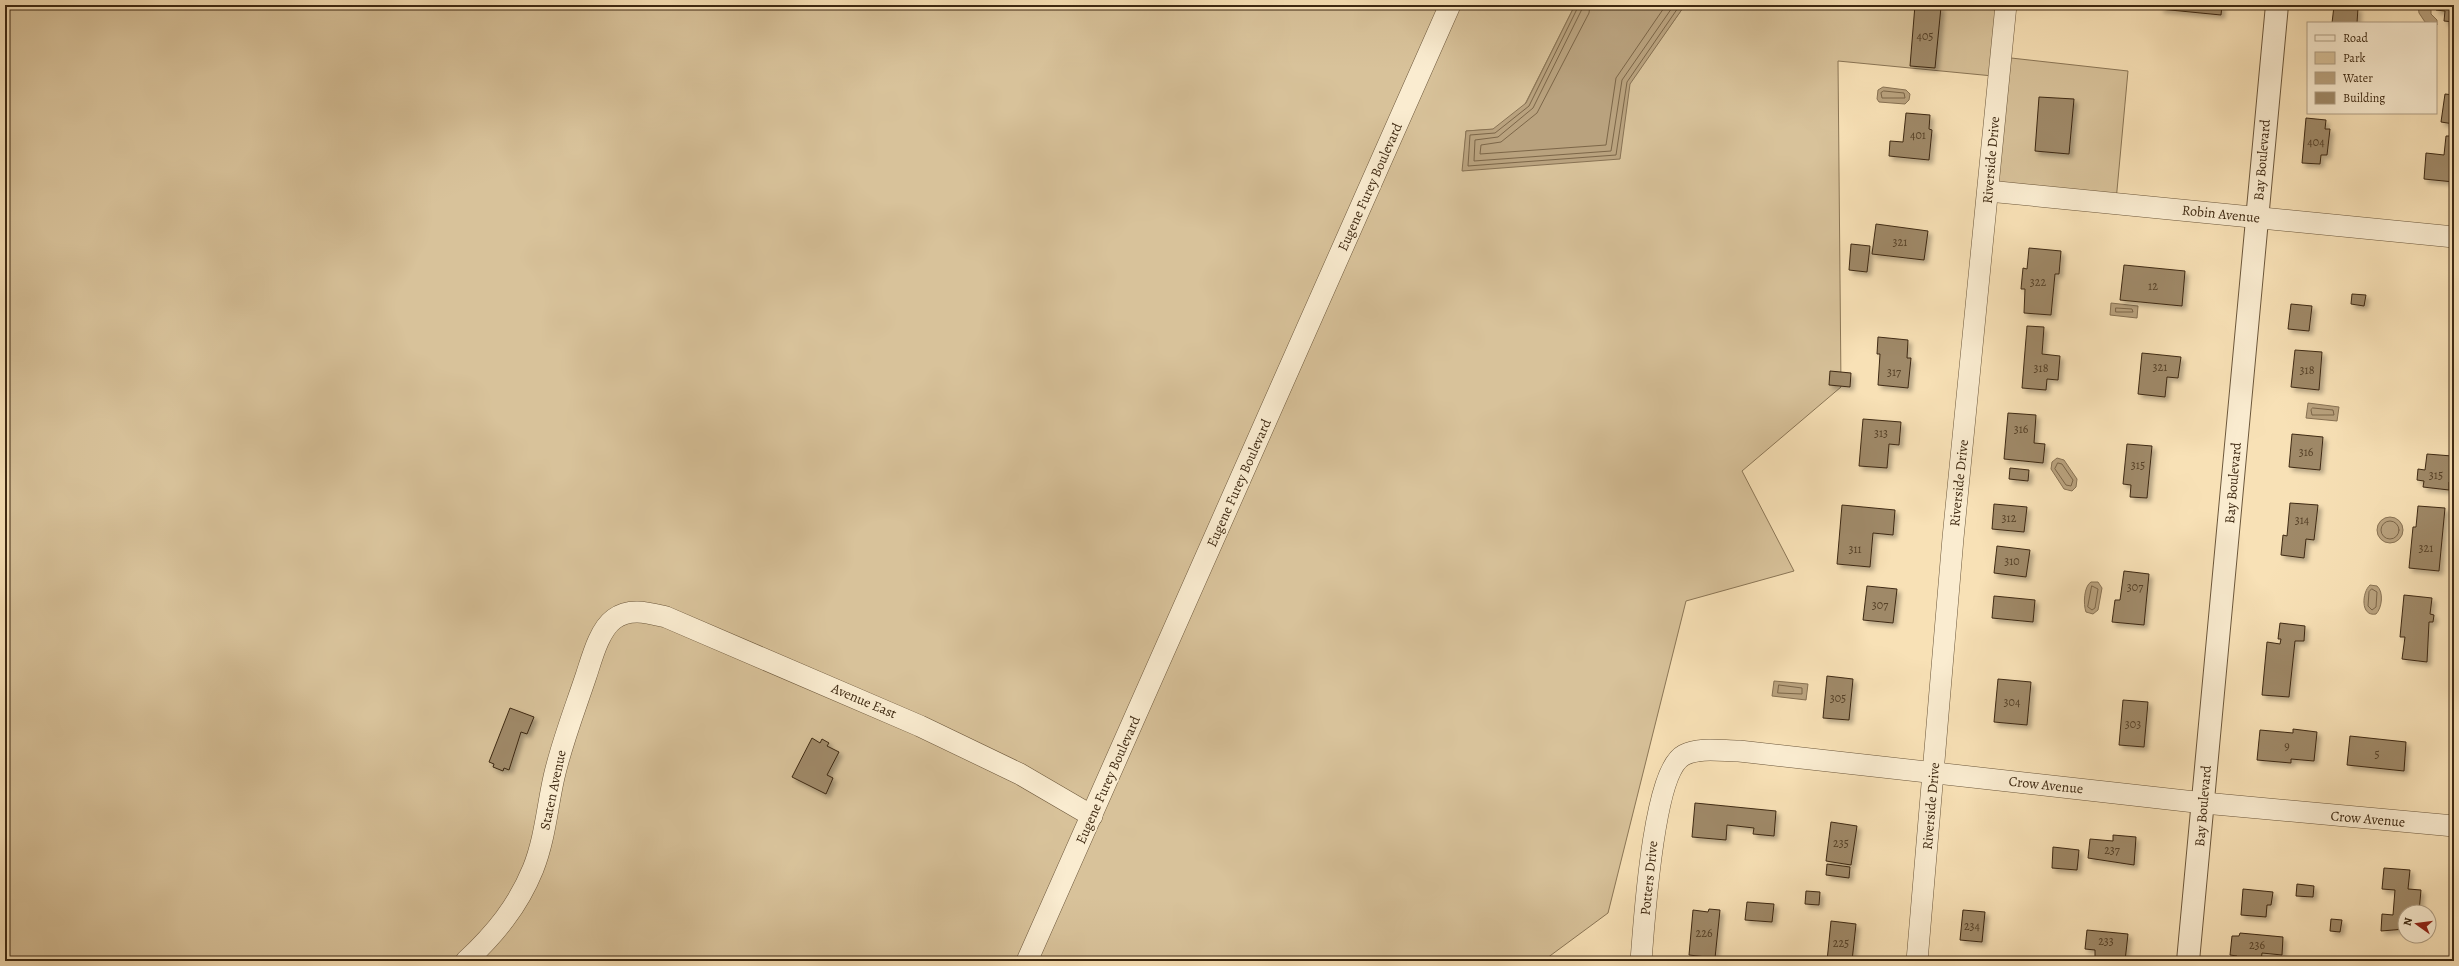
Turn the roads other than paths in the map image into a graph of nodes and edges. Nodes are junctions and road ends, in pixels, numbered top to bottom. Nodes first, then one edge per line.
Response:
1 (1450, 5) edge
2 (2006, 5) edge
3 (2277, 5) edge
4 (1988, 191) junction
5 (2257, 217) junction
6 (2454, 237) edge
7 (626, 613) joint
8 (1934, 773) junction
9 (1663, 795) joint
10 (2204, 803) junction
11 (1092, 816) junction
12 (2454, 826) edge
13 (466, 961) edge
14 (1027, 961) edge
15 (1640, 961) edge
16 (1917, 961) edge
17 (2188, 961) edge

1 - 11 street, Eugene Furey Boulevard
2 - 4 street, Riverside Drive
3 - 5 street, Bay Boulevard
4 - 5 street, Robin Avenue
4 - 8 street, Riverside Drive
5 - 6 street, Robin Avenue
5 - 10 street, Bay Boulevard
7 - 11 street, Avenue East
7 - 13 street, Staten Avenue
8 - 9 street, Crow Avenue
8 - 10 street, Crow Avenue
8 - 16 street, Riverside Drive
9 - 15 street, Potters Drive
10 - 12 street, Crow Avenue
10 - 17 street, Bay Boulevard
11 - 14 street, Eugene Furey Boulevard

